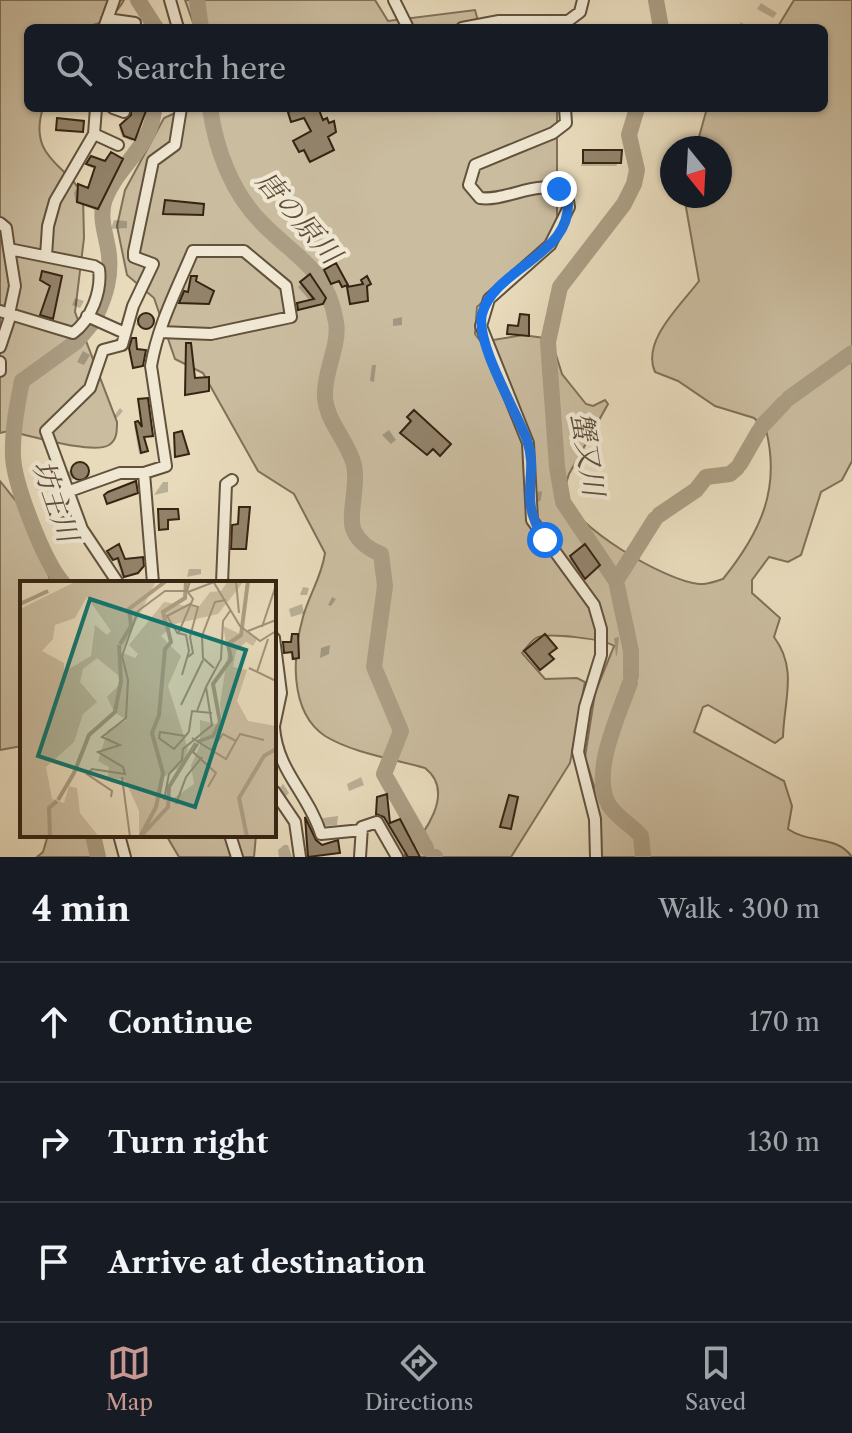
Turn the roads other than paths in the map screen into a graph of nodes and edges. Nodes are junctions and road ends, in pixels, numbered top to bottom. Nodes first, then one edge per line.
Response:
1 (114, 0) edge
2 (170, 0) edge
3 (394, 0) edge
4 (583, 0) edge
5 (135, 23) dead end
6 (106, 24) edge
7 (177, 24) edge
8 (406, 24) edge
9 (483, 24) edge
10 (96, 112) edge
11 (180, 112) edge
12 (565, 112) edge
13 (94, 134) junction
14 (118, 145) dead end
15 (0, 223) edge
16 (9, 249) junction
17 (46, 256) junction
18 (7, 313) edge
19 (87, 316) junction
20 (160, 332) junction
21 (125, 333) junction
22 (0, 347) edge
23 (0, 362) edge
24 (0, 371) edge
25 (144, 473) junction
26 (232, 480) dead end
27 (67, 492) junction
28 (117, 581) edge
29 (153, 581) edge
30 (222, 581) edge
31 (276, 654) edge
32 (276, 717) edge
33 (276, 738) edge
34 (276, 794) edge
35 (362, 830) junction
36 (120, 837) edge
37 (231, 837) edge
38 (125, 857) edge
39 (237, 857) edge
40 (300, 857) edge
41 (360, 857) edge
42 (397, 857) edge
43 (596, 857) edge

1 - 6 street
2 - 7 street
3 - 8 street
4 - 9 street
5 - 6 street
10 - 13 street
11 - 21 street
12 - 43 street
13 - 14 street
13 - 17 street
15 - 16 street
16 - 17 street
16 - 18 street
17 - 19 street
18 - 19 street
18 - 22 street
19 - 21 street
20 - 20 street
20 - 25 street
21 - 27 street
23 - 24 street
25 - 27 street
25 - 29 street
26 - 30 street
27 - 28 street
31 - 32 street
33 - 35 street
34 - 40 street
35 - 41 street
35 - 42 street
36 - 38 street
37 - 39 street

